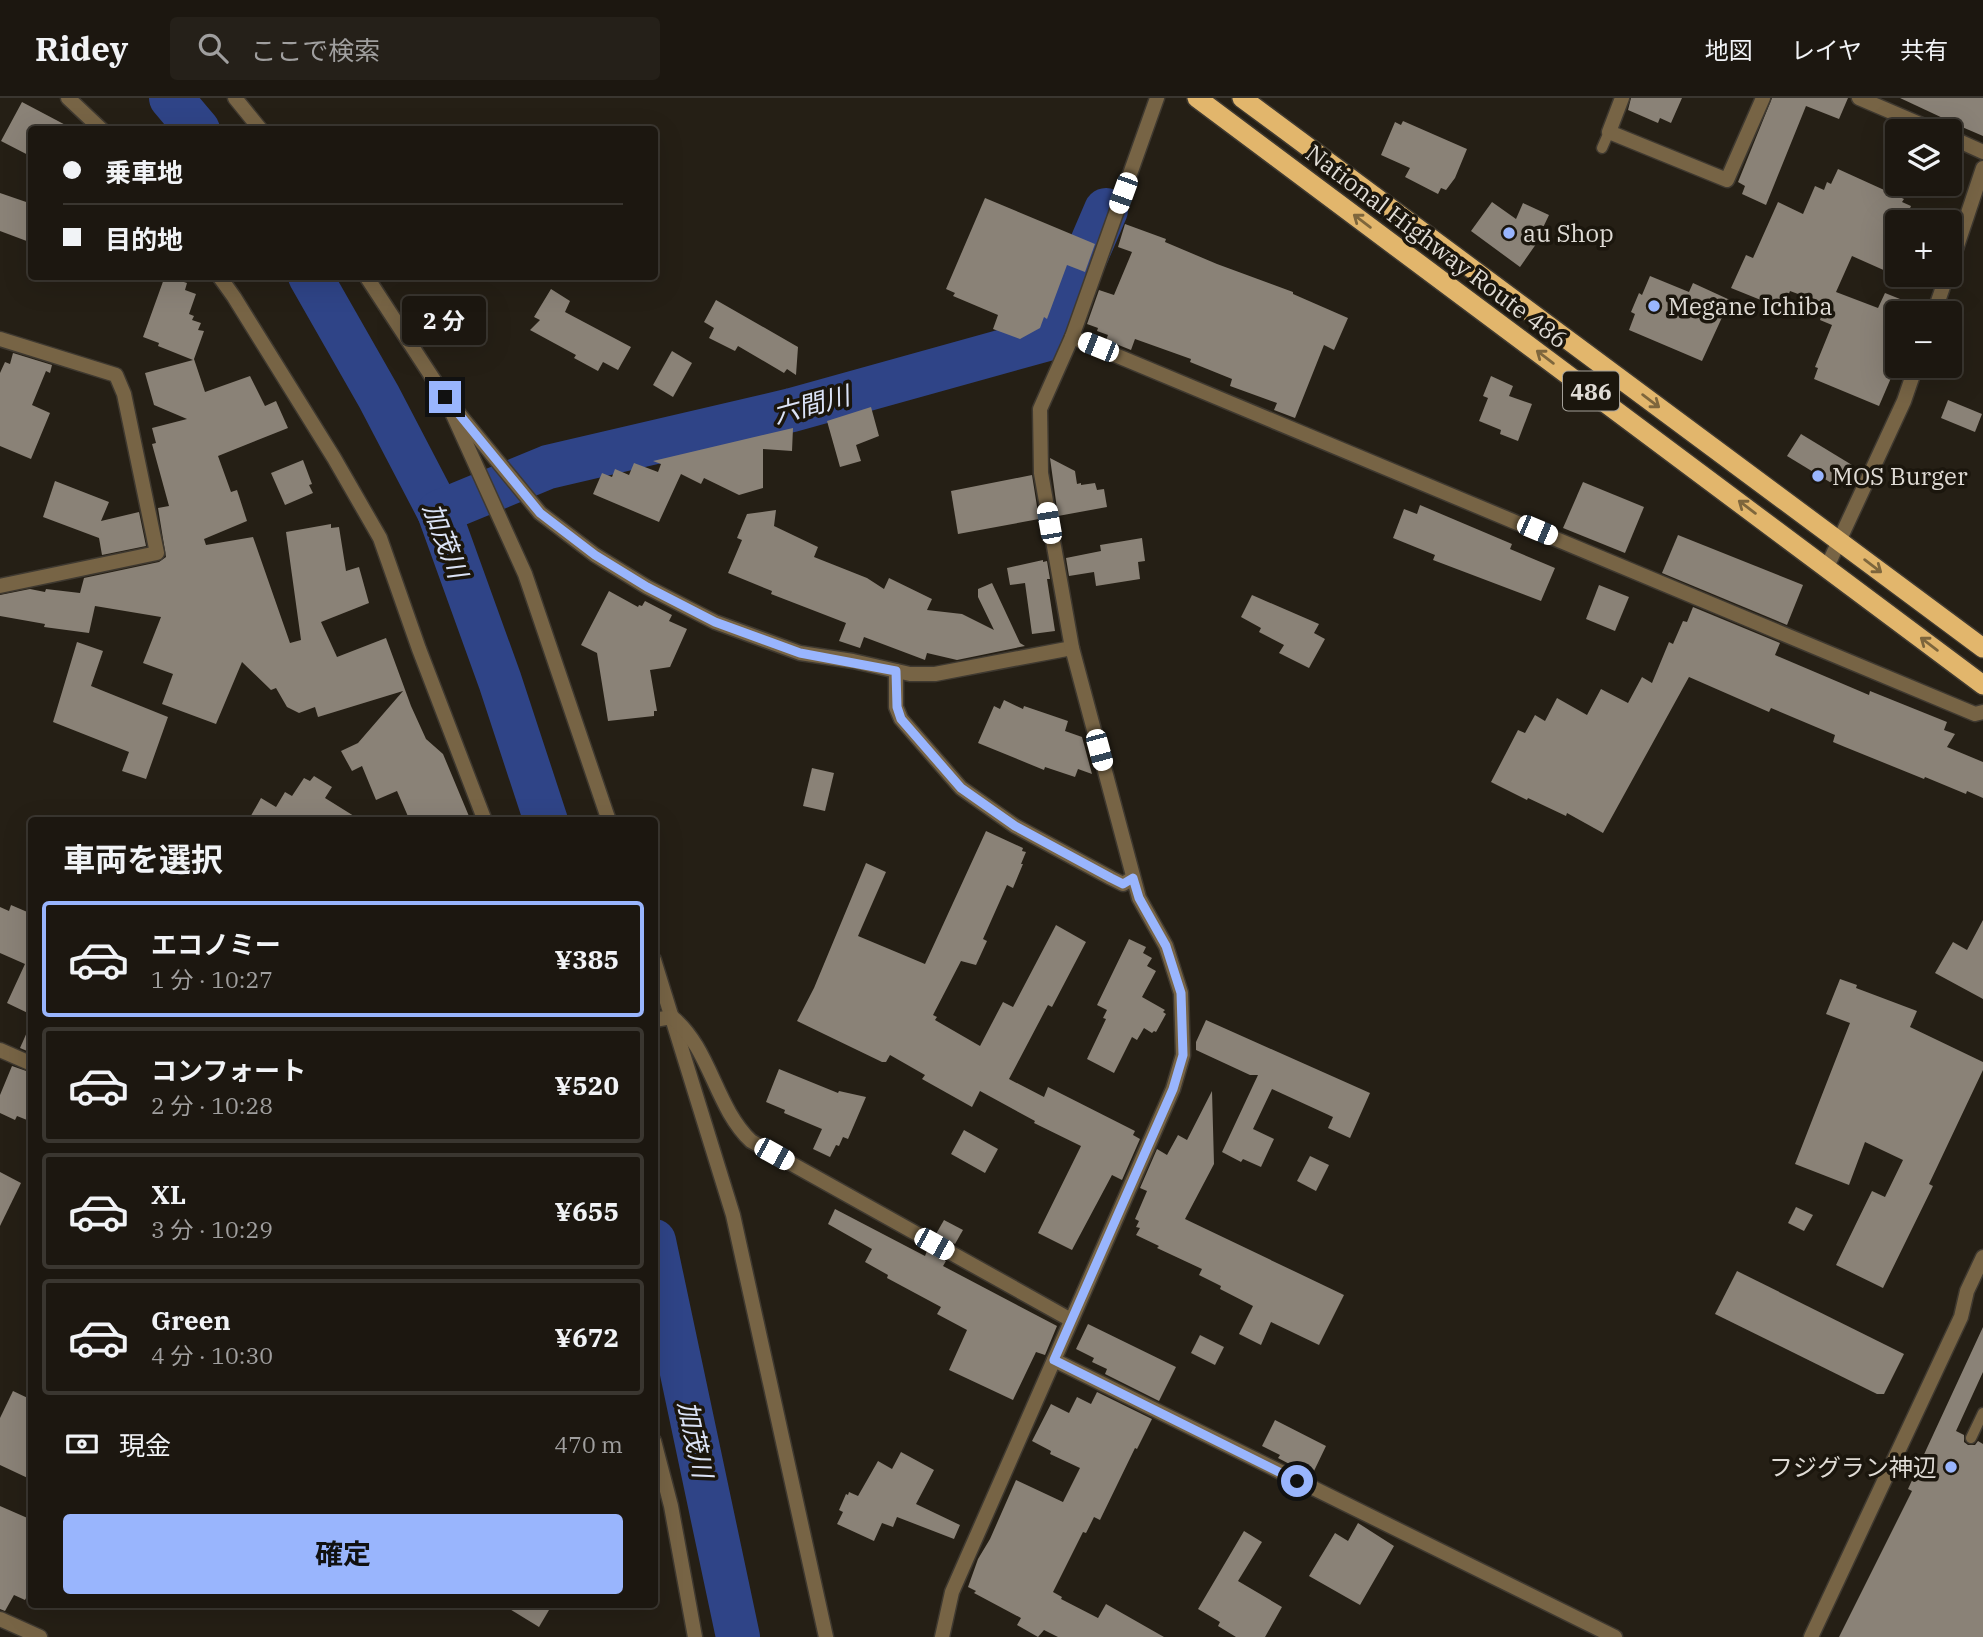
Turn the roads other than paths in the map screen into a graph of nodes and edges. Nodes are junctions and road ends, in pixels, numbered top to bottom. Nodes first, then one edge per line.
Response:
1 (68, 98) edge
2 (235, 98) edge
3 (1157, 98) edge
4 (1197, 98) edge
5 (1242, 98) edge
6 (1622, 98) edge
7 (1763, 98) edge
8 (1859, 98) edge
9 (1908, 119) edge
10 (98, 126) edge
11 (258, 126) edge
12 (1609, 132) junction
13 (1962, 142) edge
14 (1602, 148) dead end
15 (1983, 152) edge
16 (1983, 168) edge
17 (1962, 231) edge
18 (222, 280) edge
19 (369, 280) edge
20 (1072, 337) junction
21 (0, 340) edge
22 (1912, 378) edge
23 (445, 397) junction
24 (1839, 541) junction
25 (1827, 567) junction
26 (0, 586) edge
27 (1072, 648) junction
28 (1983, 648) edge
29 (896, 671) junction
30 (1983, 685) edge
31 (1983, 712) edge
32 (483, 817) edge
33 (608, 817) edge
34 (1133, 878) junction
35 (658, 973) edge
36 (672, 1017) junction
37 (658, 1019) edge
38 (0, 1050) edge
39 (28, 1062) edge
40 (1983, 1257) edge
41 (1071, 1320) junction
42 (1054, 1360) junction
43 (1983, 1413) edge
44 (1972, 1438) dead end
45 (658, 1456) edge
46 (0, 1619) edge
47 (40, 1637) edge
48 (695, 1637) edge
49 (825, 1637) edge
50 (942, 1637) edge
51 (1615, 1637) edge
52 (1811, 1637) edge

1 - 10 street
2 - 11 street
3 - 20 street
25 -> 4 highway, National Highway Route 486 / 486
5 -> 24 highway, National Highway Route 486 / 486
6 - 12 street
7 - 12 street
8 - 9 street
12 - 14 lane
13 - 15 street
16 - 17 street
18 - 32 street
19 - 23 street
20 - 27 street
20 - 31 street
21 - 26 street
22 - 24 street
23 - 29 street
23 - 33 street
24 - 25 street
24 -> 28 highway, National Highway Route 486 / 486
30 -> 25 highway, National Highway Route 486 / 486
27 - 29 street
27 - 34 street
29 - 34 street
34 - 41 street
35 - 36 street
36 - 37 street
36 - 41 street
36 - 49 street
38 - 39 street
40 - 52 street
41 - 42 street
42 - 50 street
42 - 51 street
43 - 44 lane
45 - 48 street
46 - 47 street

